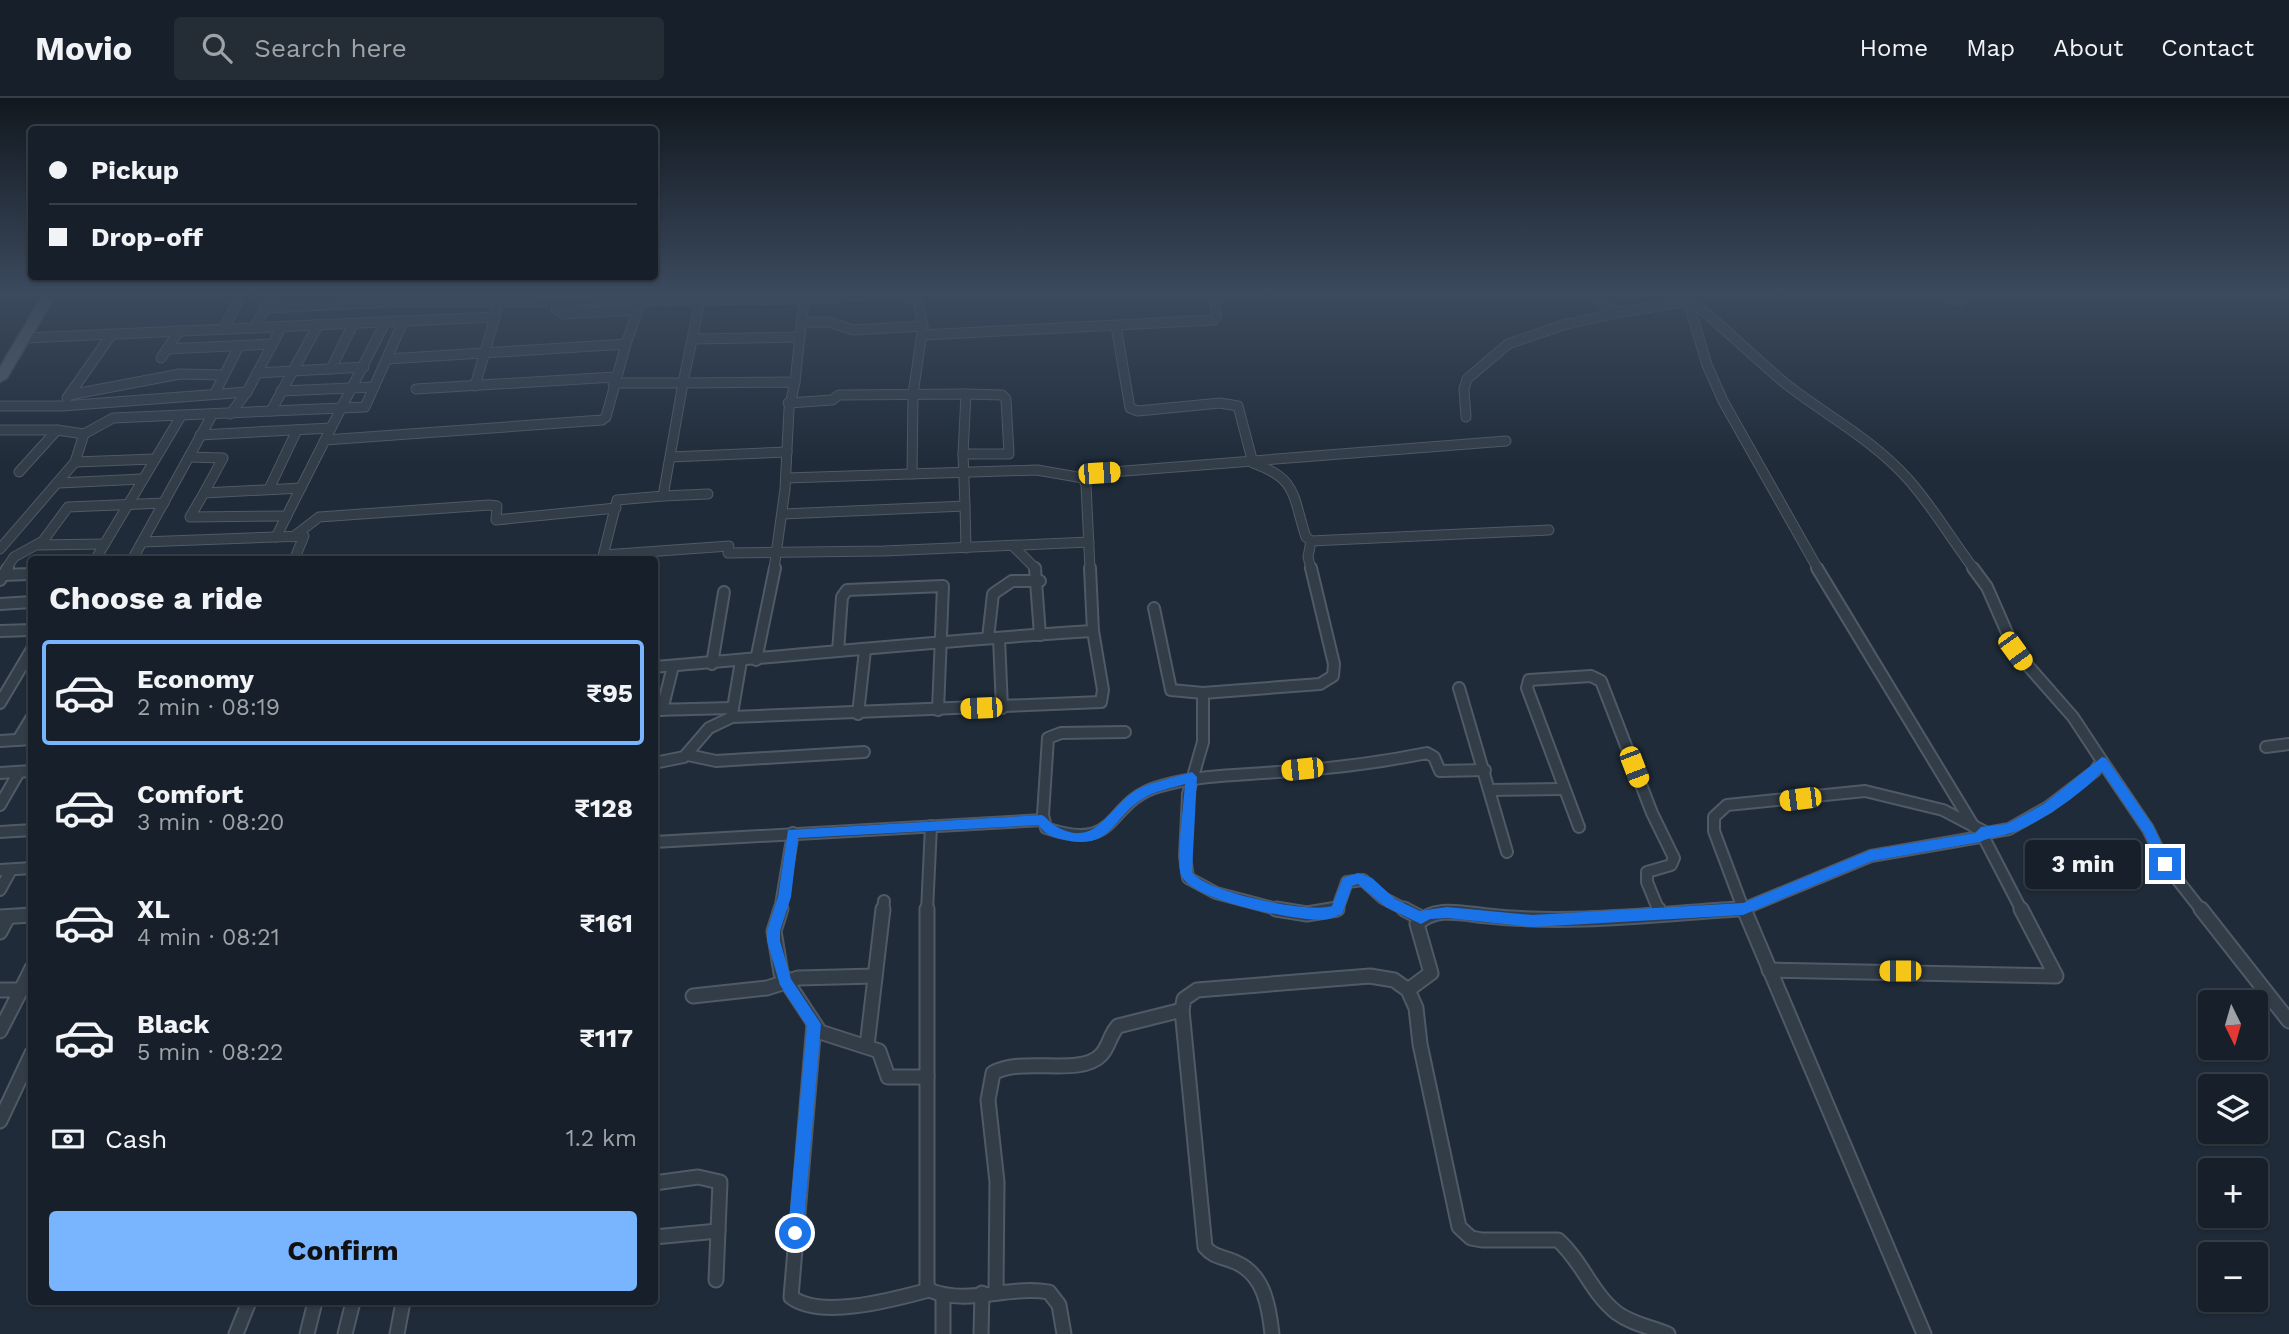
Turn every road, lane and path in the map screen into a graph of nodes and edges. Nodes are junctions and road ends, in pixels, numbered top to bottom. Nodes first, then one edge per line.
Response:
1 (17, 351) edge
2 (100, 351) edge
3 (166, 351) edge
4 (237, 351) edge
5 (269, 351) edge
6 (303, 351) edge
7 (340, 351) edge
8 (372, 351) edge
9 (391, 351) edge
10 (486, 351) junction
11 (492, 351) edge
12 (624, 351) edge
13 (690, 351) edge
14 (798, 351) edge
15 (920, 351) edge
16 (1120, 351) edge
17 (1500, 351) edge
18 (1702, 351) edge
19 (1746, 351) edge
20 (161, 358) dead end
21 (387, 359) junction
22 (364, 367) junction
23 (331, 369) junction
24 (291, 371) junction
25 (257, 373) junction
26 (224, 375) junction
27 (0, 379) edge
28 (614, 380) junction
29 (795, 382) junction
30 (683, 383) junction
31 (475, 386) junction
32 (374, 387) junction
33 (353, 388) junction
34 (416, 389) dead end
35 (247, 391) junction
36 (281, 391) junction
37 (215, 393) junction
38 (914, 394) junction
39 (966, 394) junction
40 (69, 395) junction
41 (788, 403) junction
42 (0, 406) edge
43 (62, 406) junction
44 (342, 408) junction
45 (271, 411) junction
46 (230, 414) junction
47 (212, 415) junction
48 (181, 416) junction
49 (1466, 417) dead end
50 (331, 428) junction
51 (0, 430) edge
52 (57, 430) junction
53 (297, 430) junction
54 (84, 434) junction
55 (200, 435) junction
56 (325, 440) junction
57 (1506, 440) dead end
58 (787, 452) junction
59 (963, 454) junction
60 (189, 457) junction
61 (671, 457) junction
62 (154, 459) junction
63 (75, 462) junction
64 (1253, 463) junction
65 (19, 472) dead end
66 (965, 472) junction
67 (912, 474) junction
68 (786, 478) junction
69 (1083, 478) junction
70 (142, 479) junction
71 (58, 483) junction
72 (301, 488) junction
73 (269, 489) junction
74 (204, 493) junction
75 (708, 494) dead end
76 (663, 496) junction
77 (128, 503) junction
78 (164, 503) junction
79 (965, 506) junction
80 (616, 508) junction
81 (783, 514) junction
82 (287, 516) junction
83 (1549, 530) dead end
84 (276, 537) junction
85 (293, 537) junction
86 (1311, 541) junction
87 (142, 542) junction
88 (1089, 542) junction
89 (104, 544) junction
90 (38, 545) junction
91 (1013, 546) junction
92 (966, 548) junction
93 (0, 549) edge
94 (776, 552) junction
95 (97, 556) edge
96 (134, 556) edge
97 (296, 556) edge
98 (603, 556) edge
99 (644, 556) edge
100 (28, 574) edge
101 (1, 577) edge
102 (1040, 580) junction
103 (724, 592) dead end
104 (28, 602) edge
105 (0, 604) edge
106 (1154, 608) dead end
107 (28, 630) edge
108 (0, 631) edge
109 (1093, 631) junction
110 (1041, 635) junction
111 (994, 638) junction
112 (942, 640) junction
113 (865, 650) junction
114 (838, 652) junction
115 (28, 656) edge
116 (757, 660) junction
117 (741, 661) junction
118 (712, 664) junction
119 (673, 666) junction
120 (658, 667) edge
121 (13, 680) junction
122 (0, 681) edge
123 (1459, 688) dead end
124 (1203, 693) junction
125 (0, 702) edge
126 (1002, 708) junction
127 (658, 710) edge
128 (938, 710) junction
129 (732, 712) junction
130 (858, 714) junction
131 (28, 724) edge
132 (1125, 732) dead end
133 (28, 739) edge
134 (18, 740) junction
135 (0, 741) edge
136 (2289, 744) edge
137 (2266, 747) dead end
138 (864, 752) dead end
139 (688, 755) junction
140 (2102, 761) junction
141 (658, 762) edge
142 (1485, 770) junction
143 (28, 771) edge
144 (19, 772) junction
145 (0, 773) edge
146 (1192, 777) junction
147 (1562, 789) junction
148 (1490, 790) junction
149 (0, 805) edge
150 (1042, 820) junction
151 (931, 826) junction
152 (1579, 827) dead end
153 (28, 830) edge
154 (1978, 831) junction
155 (0, 832) edge
156 (793, 833) junction
157 (658, 842) edge
158 (1507, 852) dead end
159 (28, 869) edge
160 (6, 870) edge
161 (0, 890) edge
162 (884, 901) dead end
163 (1743, 909) junction
164 (1659, 912) junction
165 (28, 915) edge
166 (4, 917) edge
167 (1421, 918) junction
168 (0, 932) edge
169 (1769, 970) junction
170 (28, 976) edge
171 (875, 976) junction
172 (785, 981) junction
173 (0, 990) edge
174 (21, 990) junction
175 (1408, 990) junction
176 (693, 996) dead end
177 (1182, 1010) junction
178 (2289, 1021) edge
179 (814, 1024) junction
180 (0, 1031) edge
181 (867, 1046) junction
182 (28, 1060) edge
183 (927, 1077) junction
184 (2, 1113) edge
185 (658, 1183) edge
186 (718, 1231) junction
187 (658, 1237) edge
188 (716, 1280) dead end
189 (989, 1292) junction
190 (936, 1294) junction
191 (248, 1305) edge
192 (314, 1305) edge
193 (352, 1305) edge
194 (402, 1305) edge
195 (236, 1334) edge
196 (307, 1334) edge
197 (345, 1334) edge
198 (397, 1334) edge
199 (943, 1334) edge
200 (981, 1334) edge
201 (1064, 1334) edge
202 (1272, 1334) edge
203 (1668, 1334) edge
204 (1923, 1334) edge

1 - 27 main road
2 - 40 street
3 - 20 street
4 - 26 street
5 - 25 street
6 - 24 street
7 - 23 street
8 - 22 street
9 - 21 street
10 - 11 street
10 - 21 street
10 - 31 street
12 - 28 street
13 - 30 street
14 - 29 street
15 - 38 street
16 - 64 street
17 - 49 street
18 - 154 street
19 - 140 street
21 - 32 street
22 - 23 street
22 - 33 street
23 - 24 street
24 - 25 street
24 - 36 street
25 - 35 street
26 - 37 street
26 - 40 street
28 - 30 street
28 - 31 street
28 - 56 street
29 - 30 street
29 - 41 street
30 - 61 street
31 - 34 street
32 - 33 street
32 - 44 street
33 - 36 street
33 - 44 street
35 - 37 street
35 - 46 street
36 - 45 street
37 - 43 street
38 - 39 street
38 - 41 street
38 - 67 street
39 - 59 street
39 - 59 street
40 - 43 street
41 - 58 street
42 - 43 street
44 - 45 street
44 - 50 street
45 - 46 street
46 - 47 street
47 - 48 street
47 - 55 street
48 - 54 street
48 - 62 street
50 - 53 street
50 - 56 street
51 - 52 street
52 - 54 street
52 - 65 street
53 - 55 street
53 - 73 street
54 - 63 street
55 - 60 street
56 - 72 street
57 - 64 street
58 - 61 street
58 - 68 street
59 - 66 street
60 - 74 street
60 - 78 street
61 - 76 street
62 - 63 street
62 - 70 street
63 - 71 street
64 - 69 street
64 - 86 street
66 - 67 street
66 - 69 street
66 - 79 street
67 - 68 street
68 - 81 street
69 - 88 street
70 - 71 street
70 - 77 street
71 - 93 street
72 - 73 street
72 - 82 street
73 - 74 street
74 - 82 street
75 - 76 street
76 - 80 street
77 - 78 street
77 - 89 street
77 - 90 street
78 - 87 street
79 - 81 street
79 - 92 street
80 - 85 street
80 - 98 street
81 - 94 street
82 - 84 street
83 - 86 street
84 - 85 street
84 - 87 street
85 - 97 street
86 - 124 street
87 - 96 street
88 - 91 street
88 - 109 street
89 - 90 street
89 - 95 street
90 - 101 street
91 - 92 street
91 - 102 street
92 - 94 street
94 - 99 street
94 - 116 street
100 - 101 street
102 - 110 street
102 - 111 street
103 - 118 street
104 - 105 street
106 - 124 street
107 - 108 street
109 - 110 street
109 - 126 street
110 - 111 street
111 - 112 street
111 - 126 street
112 - 113 street
112 - 114 street
112 - 128 street
113 - 114 street
113 - 130 street
114 - 116 street
115 - 121 street
116 - 117 street
117 - 118 street
117 - 129 street
118 - 119 street
119 - 120 street
119 - 127 street
121 - 122 street
121 - 125 street
123 - 142 street
124 - 146 street
126 - 128 street
127 - 129 street
128 - 130 street
129 - 130 street
129 - 139 street
131 - 134 street
132 - 150 street
133 - 134 street
134 - 135 street
136 - 137 street
138 - 139 street
139 - 141 street
140 - 154 street
140 - 178 street
142 - 146 street
142 - 148 street
143 - 144 street
144 - 145 street
144 - 149 street
146 - 150 street
146 - 167 street
147 - 148 street
147 - 152 street
147 - 164 street
148 - 158 street
150 - 151 street
151 - 156 street
151 - 183 street
153 - 155 street
154 - 163 street
154 - 163 street
154 - 169 street
156 - 157 street
156 - 172 street
159 - 160 street
160 - 161 street
162 - 171 street
163 - 164 street
163 - 169 street
164 - 167 street
165 - 166 street
166 - 168 street
167 - 175 street
169 - 204 street
170 - 174 street
171 - 172 street
171 - 181 street
172 - 176 street
172 - 179 street
173 - 174 street
174 - 180 street
175 - 177 street
175 - 203 street
177 - 189 street
177 - 202 street
179 - 181 street
179 - 190 street
181 - 183 street
182 - 184 street
183 - 190 street
185 - 186 street
186 - 187 street
186 - 188 street
189 - 190 street
189 - 200 street
189 - 201 street
190 - 199 street
191 - 195 street
192 - 196 street
193 - 197 street
194 - 198 street

